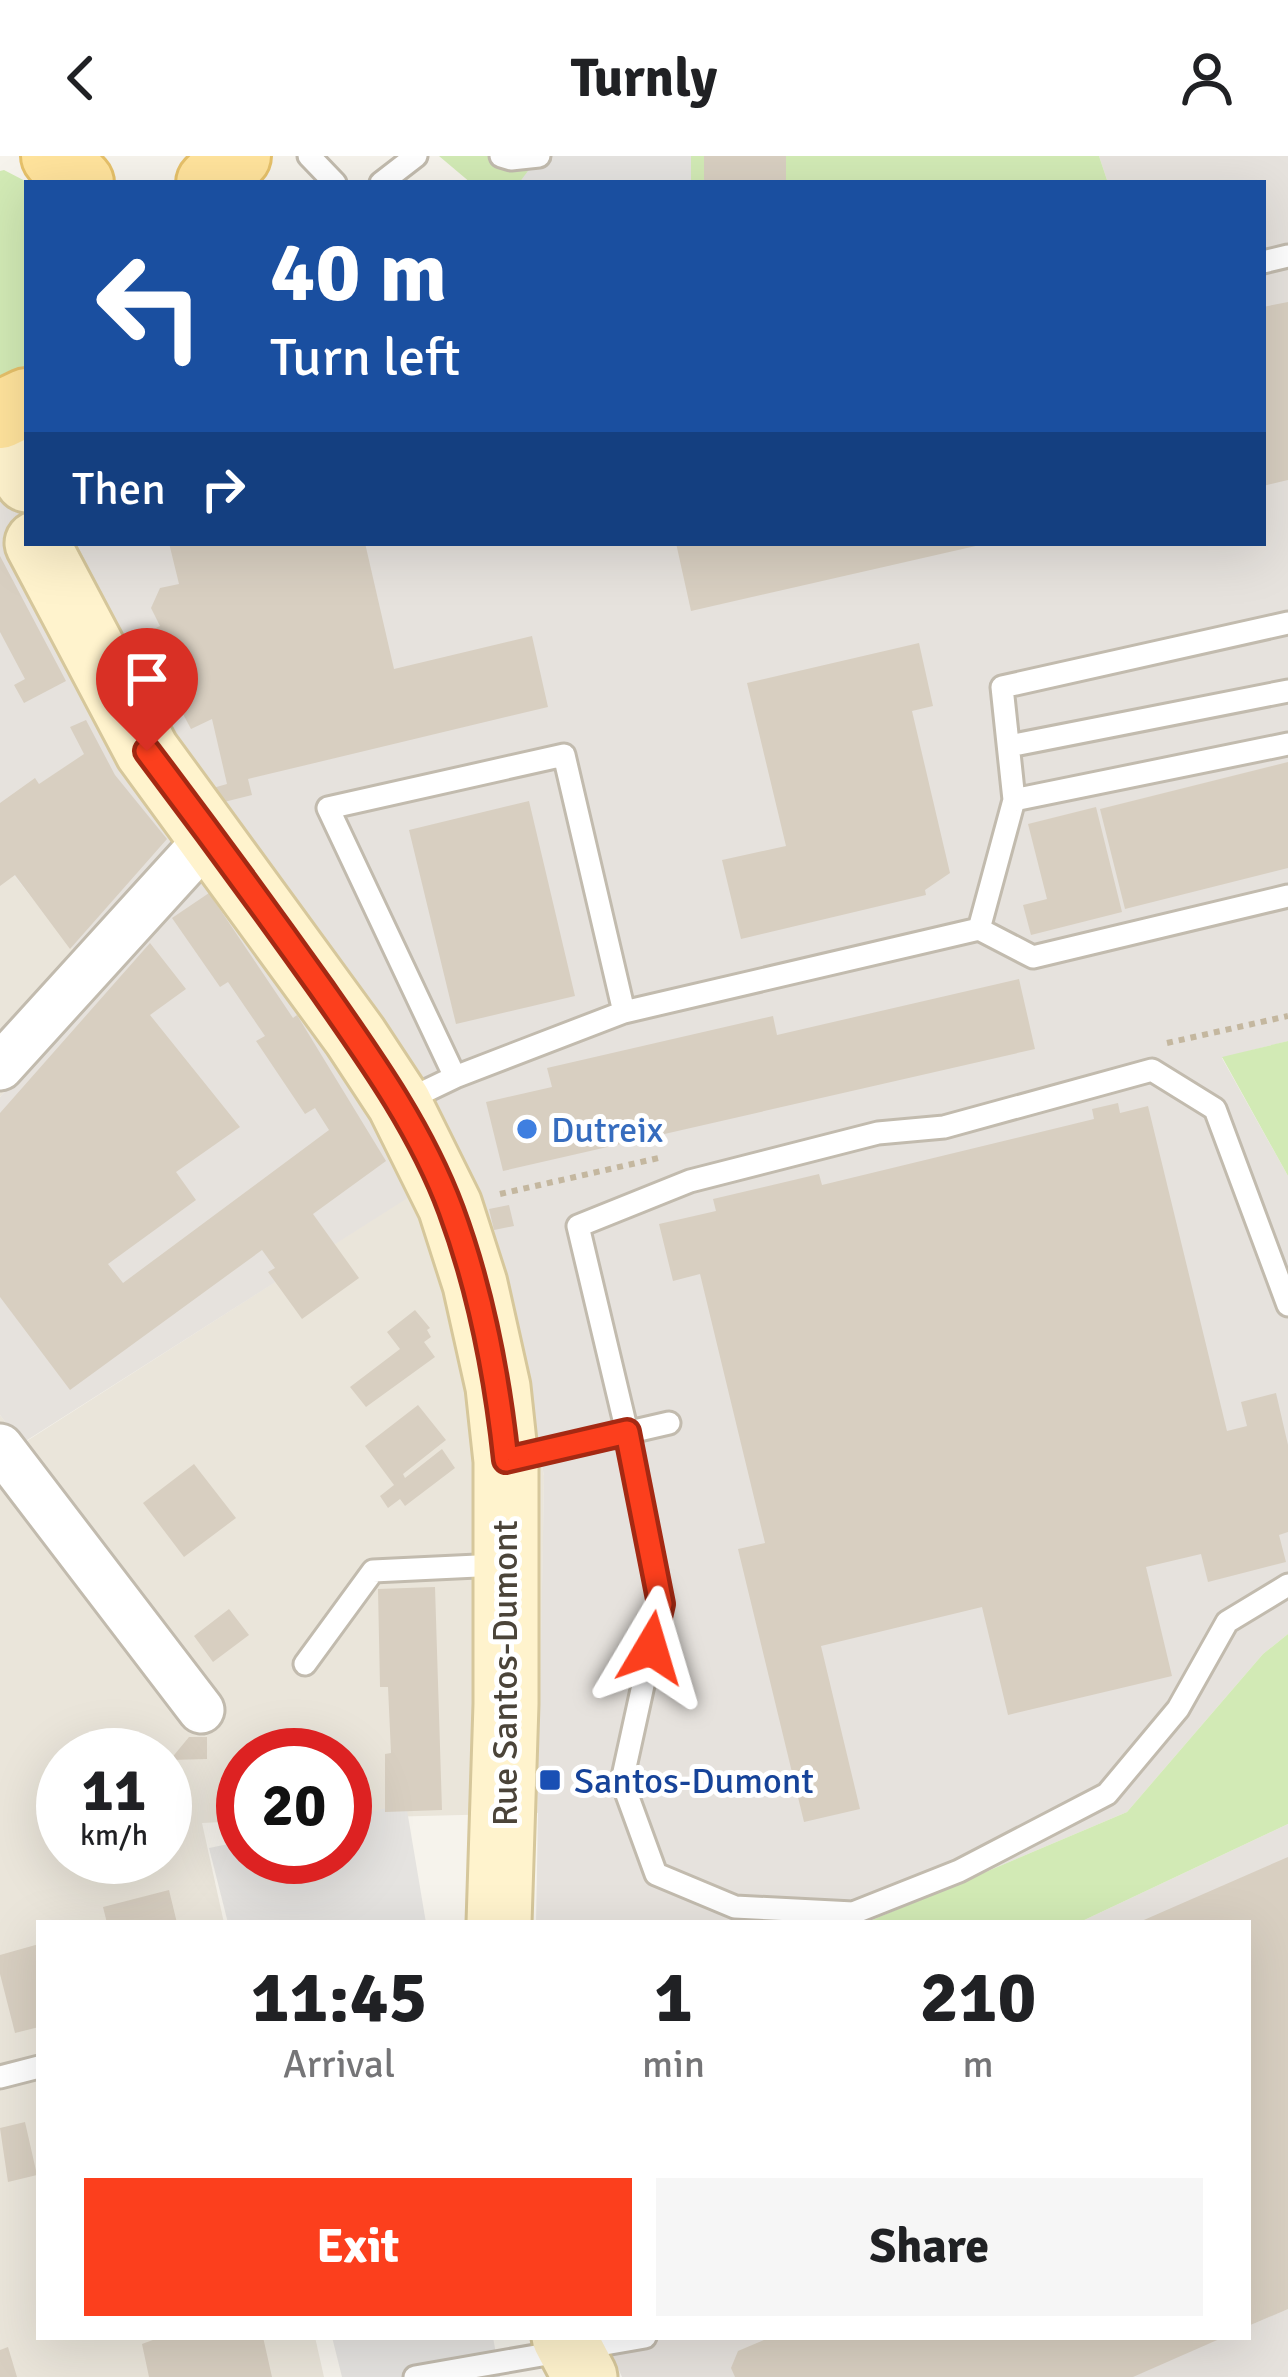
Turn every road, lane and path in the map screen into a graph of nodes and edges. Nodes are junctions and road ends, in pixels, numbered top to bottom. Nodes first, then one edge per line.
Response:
1 (56, 156) edge
2 (236, 156) edge
3 (274, 156) edge
4 (309, 156) edge
5 (416, 156) edge
6 (501, 156) edge
7 (539, 156) edge
8 (77, 180) edge
9 (213, 180) edge
10 (254, 180) edge
11 (335, 180) edge
12 (385, 180) edge
13 (0, 464) edge
14 (24, 508) edge
15 (44, 546) edge
16 (1288, 623) edge
17 (1288, 691) edge
18 (1288, 744) edge
19 (1009, 746) junction
20 (1014, 800) junction
21 (211, 836) junction
22 (1288, 896) edge
23 (979, 929) junction
24 (624, 1012) junction
25 (0, 1066) edge
26 (455, 1077) junction
27 (399, 1103) junction
28 (1288, 1305) edge
29 (669, 1423) dead end
30 (627, 1432) junction
31 (0, 1448) edge
32 (506, 1460) junction
33 (505, 1564) junction
34 (1288, 1585) edge
35 (304, 1664) dead end
36 (201, 1710) dead end
37 (499, 1920) edge
38 (36, 2068) edge
39 (0, 2077) edge
40 (633, 2340) edge
41 (573, 2355) edge
42 (415, 2377) edge

1 - 8 main road
2 - 9 main road
3 - 10 main road
4 - 11 lane
5 - 12 lane
6 - 7 lane
13 - 14 lane
15 - 21 street, Rue Santos-Dumont
16 - 19 lane
17 - 19 lane
18 - 20 lane
19 - 20 lane
20 - 23 lane
21 - 25 street
21 - 27 street, Rue Santos-Dumont
22 - 23 lane
23 - 24 lane
24 - 26 lane
24 - 26 lane
26 - 27 lane
27 - 32 street, Rue Santos-Dumont
28 - 30 lane
29 - 30 lane
30 - 32 lane
30 - 34 lane
31 - 36 street
32 - 33 street, Rue Santos-Dumont
33 - 35 lane
33 - 37 street, Rue Santos-Dumont
38 - 39 lane
40 - 41 lane
41 - 42 lane

